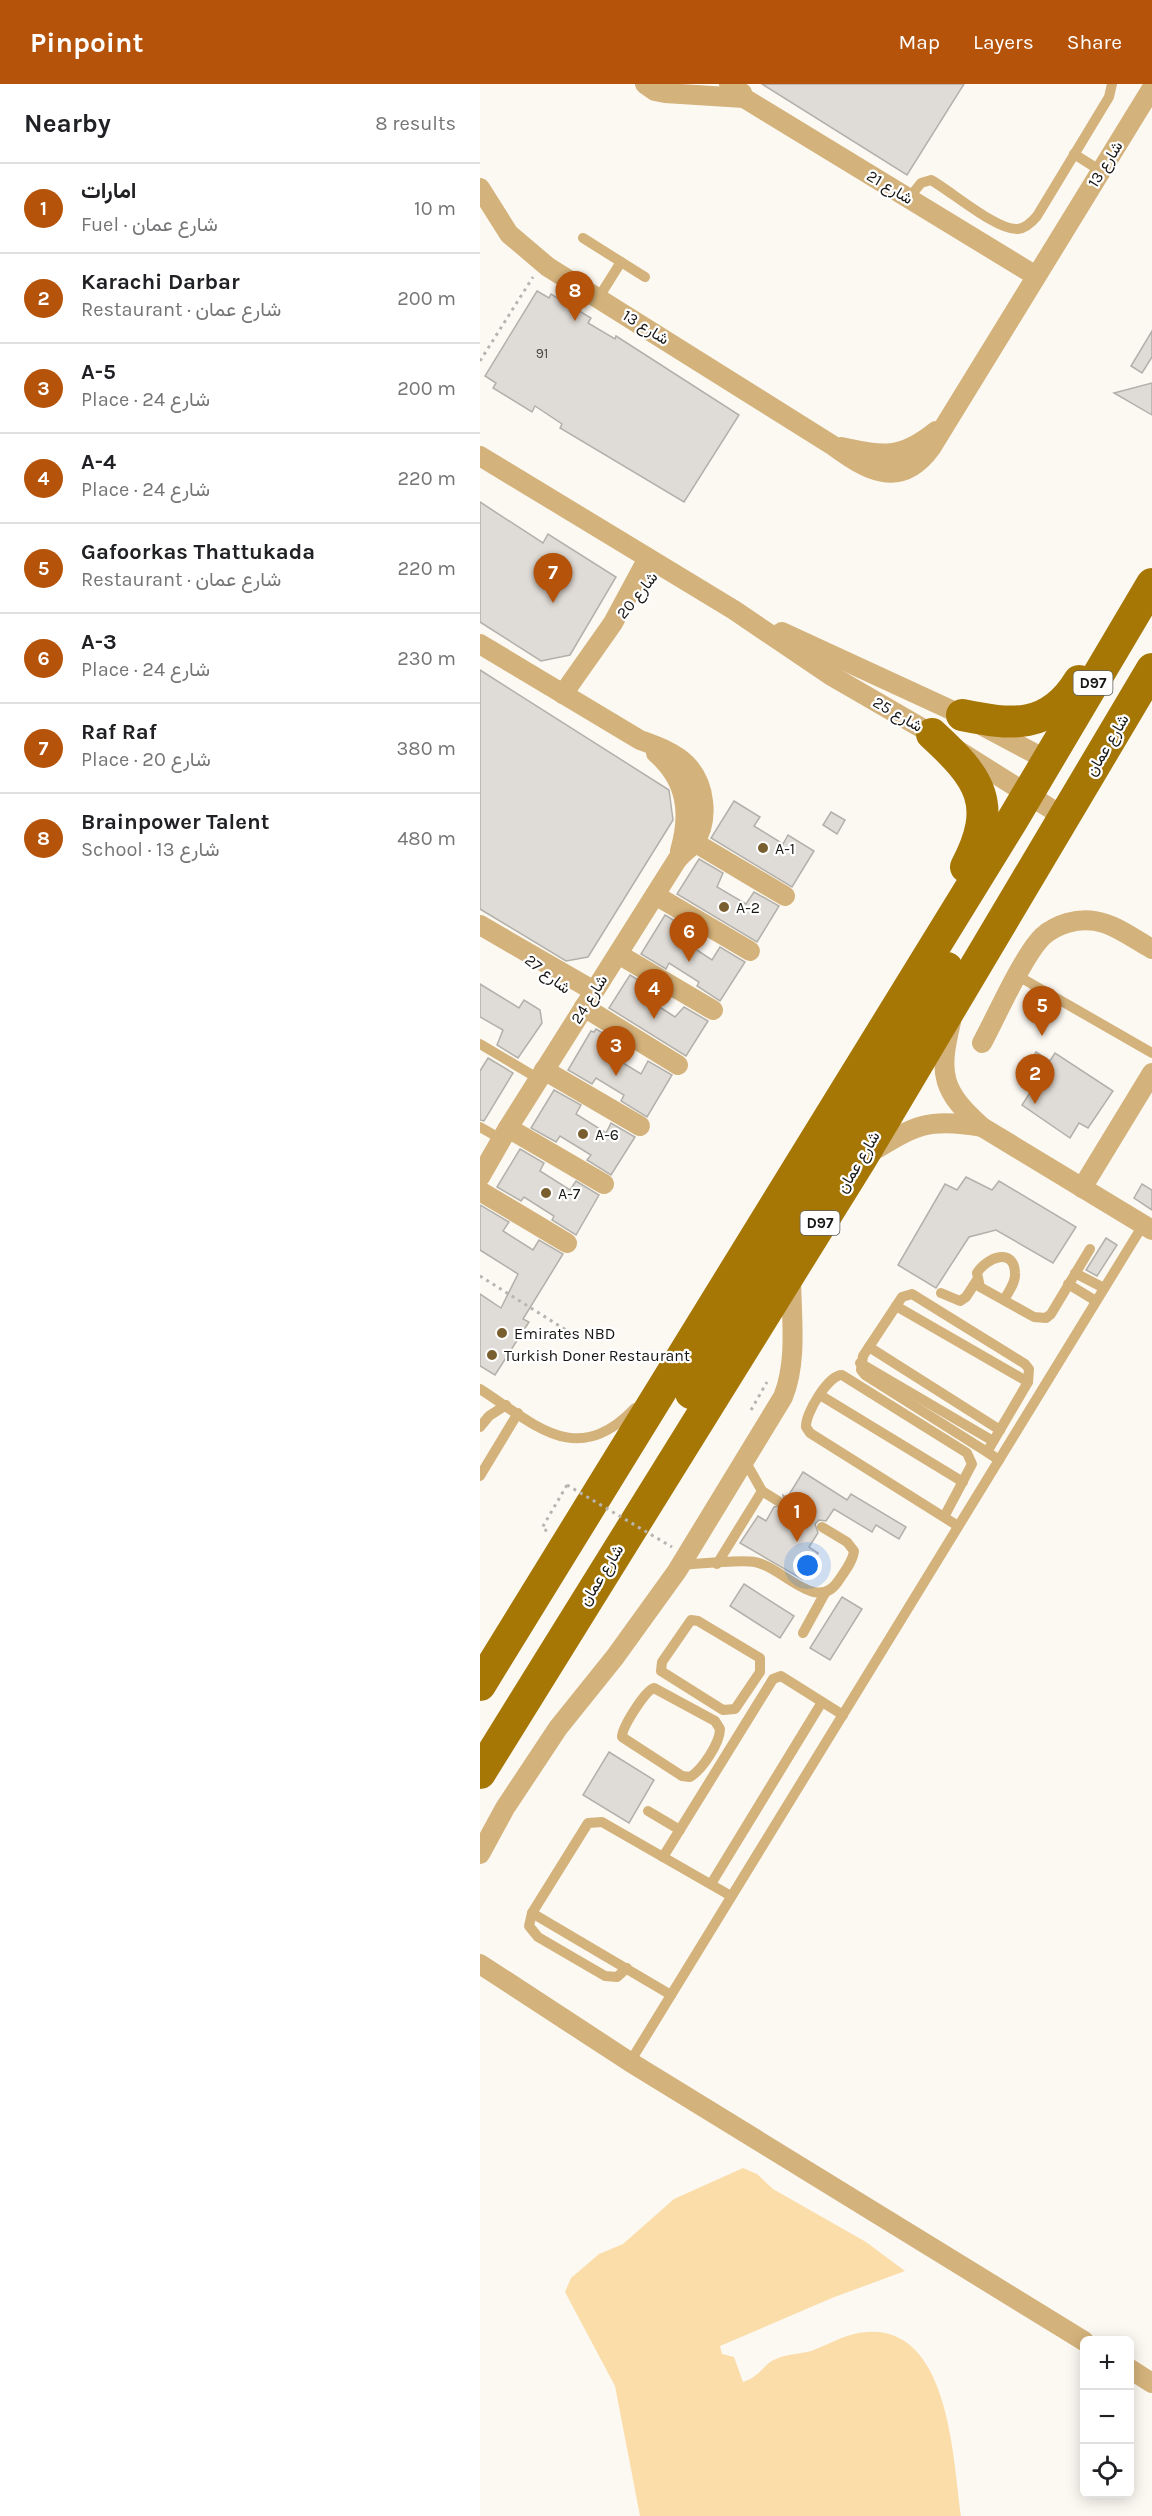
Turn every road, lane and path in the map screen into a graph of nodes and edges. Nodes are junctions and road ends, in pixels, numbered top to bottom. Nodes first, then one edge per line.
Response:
1 (645, 84) edge
2 (729, 84) edge
3 (1112, 84) edge
4 (1152, 88) edge
5 (744, 98) junction
6 (1074, 154) junction
7 (1101, 171) junction
8 (480, 188) edge
9 (909, 198) junction
10 (583, 237) dead end
11 (542, 262) junction
12 (621, 262) junction
13 (1036, 276) junction
14 (645, 277) dead end
15 (598, 297) junction
16 (480, 361) edge
17 (480, 456) edge
18 (654, 562) junction
19 (1145, 595) edge
20 (734, 610) junction
21 (480, 644) edge
22 (1152, 669) edge
23 (568, 697) junction
24 (962, 715) junction
25 (932, 734) junction
26 (640, 740) junction
27 (1047, 760) junction
28 (1046, 806) junction
29 (694, 842) junction
30 (677, 860) junction
31 (655, 895) junction
32 (785, 896) dead end
33 (480, 925) edge
34 (1152, 949) edge
35 (750, 951) dead end
36 (618, 954) junction
37 (923, 965) junction
38 (1018, 975) junction
39 (958, 991) junction
40 (588, 1000) junction
41 (713, 1010) dead end
42 (982, 1043) dead end
43 (480, 1044) edge
44 (1152, 1053) edge
45 (678, 1065) dead end
46 (1152, 1073) edge
47 (542, 1075) junction
48 (640, 1126) dead end
49 (480, 1127) edge
50 (982, 1127) junction
51 (505, 1134) junction
52 (861, 1158) junction
53 (480, 1161) edge
54 (480, 1178) edge
55 (604, 1184) dead end
56 (1082, 1188) junction
57 (480, 1191) edge
58 (1147, 1227) edge
59 (567, 1243) dead end
60 (1090, 1249) dead end
61 (790, 1270) junction
62 (1075, 1273) junction
63 (480, 1276) edge
64 (977, 1280) junction
65 (1068, 1284) junction
66 (1104, 1288) junction
67 (941, 1293) dead end
68 (1004, 1300) junction
69 (1096, 1301) junction
70 (896, 1306) junction
71 (561, 1339) dead end
72 (869, 1347) junction
73 (680, 1361) junction
74 (860, 1363) junction
75 (1029, 1382) junction
76 (480, 1389) edge
77 (820, 1395) junction
78 (506, 1406) junction
79 (518, 1413) junction
80 (480, 1427) edge
81 (1000, 1430) junction
82 (993, 1441) junction
83 (987, 1452) junction
84 (744, 1460) junction
85 (999, 1460) junction
86 (480, 1476) edge
87 (963, 1482) junction
88 (762, 1491) junction
89 (778, 1501) dead end
90 (638, 1515) junction
91 (944, 1517) junction
92 (958, 1526) junction
93 (822, 1527) dead end
94 (542, 1528) dead end
95 (672, 1547) dead end
96 (717, 1564) junction
97 (680, 1565) junction
98 (825, 1593) junction
99 (803, 1633) dead end
100 (480, 1685) edge
101 (822, 1701) junction
102 (710, 1702) junction
103 (703, 1714) junction
104 (843, 1715) junction
105 (480, 1773) edge
106 (686, 1777) junction
107 (705, 1789) junction
108 (648, 1811) dead end
109 (680, 1830) junction
110 (480, 1854) edge
111 (663, 1857) junction
112 (711, 1884) junction
113 (731, 1896) junction
114 (532, 1913) junction
115 (482, 1968) edge
116 (627, 1968) junction
117 (671, 1995) junction
118 (630, 2062) junction
119 (1080, 2339) edge
120 (1134, 2372) edge
121 (1152, 2383) edge

1 - 5 street, شارع 21
2 - 5 street, شارع 21
3 - 6 lane
4 - 7 street, شارع 13
5 - 9 street, شارع 21
6 - 7 lane
6 - 9 lane
7 - 13 street, شارع 13
8 - 11 street, شارع 13
9 - 13 street, شارع 21
10 - 12 lane
11 - 15 street, شارع 13
11 - 16 path
12 - 14 lane
12 - 15 lane
13 - 15 street, شارع 13
17 - 18 street, شارع 25
18 - 20 street, شارع 25
18 - 23 street, شارع 20
19 - 24 main road
19 - 27 main road, D97
20 - 24 street, شارع 25
20 - 25 street, شارع 25
21 - 23 street, شارع 24
22 - 28 main road, شارع عمان / D97
23 - 26 street, شارع 24
24 - 27 street, شارع 25
25 - 28 street, شارع 25
25 - 37 main road
26 - 29 street, شارع 24
26 - 30 street, شارع 24
27 - 28 main road
28 - 37 main road, شارع عمان / D97
28 - 39 main road, شارع عمان / D97
28 - 90 main road
29 - 30 street, شارع 24
29 - 32 street
30 - 31 street, شارع 24
31 - 35 street
31 - 36 street, شارع 24
33 - 40 street, شارع 27
34 - 38 street
36 - 40 street, شارع 24
36 - 41 street
37 - 73 main road, شارع عمان / D97
38 - 42 street
38 - 44 lane
39 - 50 street
39 - 52 main road, شارع عمان / D97
40 - 45 street, شارع 27
40 - 47 street, شارع 24
43 - 47 lane
46 - 56 street
47 - 48 street
47 - 51 street, شارع 24
49 - 51 lane
50 - 52 street
50 - 56 street
51 - 53 street
51 - 54 street
51 - 55 street
52 - 61 main road, شارع عمان / D97
56 - 58 street
57 - 59 street
58 - 66 lane
60 - 62 lane
61 - 84 street
61 - 90 main road, شارع عمان / D97
62 - 65 lane
62 - 66 lane
63 - 71 path
64 - 67 lane
64 - 68 lane
64 - 68 lane
65 - 68 lane
65 - 69 lane
66 - 69 lane
69 - 85 lane
70 - 72 lane
70 - 75 lane
70 - 75 lane
72 - 74 lane
72 - 81 lane
73 - 79 lane
73 - 100 main road, شارع عمان / D97
74 - 82 lane
74 - 83 lane
75 - 81 lane
76 - 78 lane
77 - 87 lane
77 - 87 lane
77 - 91 lane
78 - 79 lane
78 - 80 lane
79 - 86 lane
81 - 82 lane
82 - 83 lane
83 - 85 lane
84 - 88 lane
84 - 97 street
85 - 92 lane
87 - 91 lane
88 - 89 lane
88 - 96 lane
90 - 105 main road, شارع عمان / D97
91 - 92 lane
92 - 104 lane
93 - 98 lane
94 - 95 path, bridge
96 - 97 lane
96 - 98 lane
97 - 110 street
98 - 99 lane
101 - 104 lane
101 - 107 lane
101 - 112 lane
102 - 102 lane
102 - 103 lane
103 - 106 lane
103 - 106 lane
104 - 113 lane
106 - 107 lane
107 - 109 lane
108 - 109 lane
109 - 111 lane
111 - 112 lane
111 - 114 lane
112 - 113 lane
113 - 117 lane
114 - 116 lane
114 - 116 lane
115 - 118 street
116 - 117 lane
117 - 118 lane
118 - 119 street
120 - 121 street

